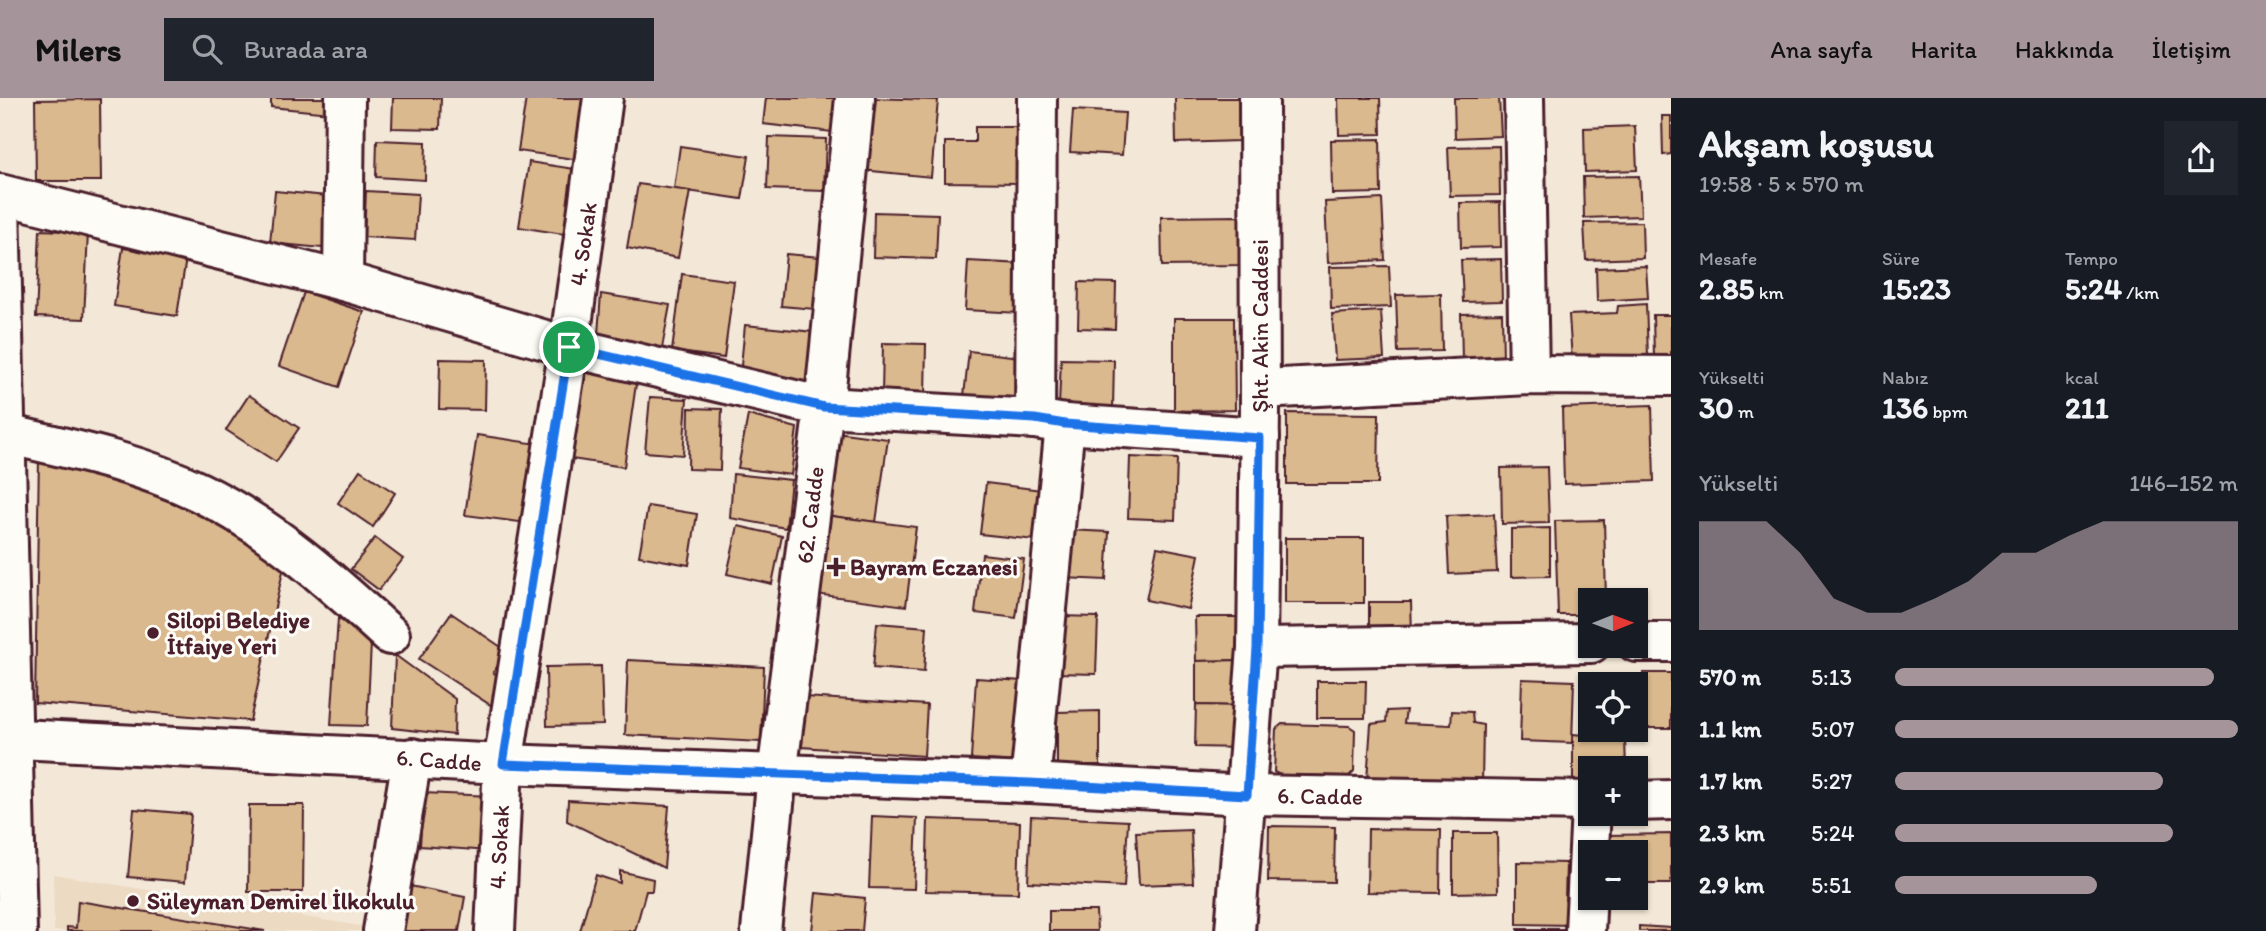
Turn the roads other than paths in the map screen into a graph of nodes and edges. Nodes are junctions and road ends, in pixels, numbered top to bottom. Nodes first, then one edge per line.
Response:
1 (345, 98) edge
2 (603, 98) edge
3 (855, 98) edge
4 (1037, 98) edge
5 (1259, 98) edge
6 (1524, 98) edge
7 (0, 194) edge
8 (0, 203) edge
9 (343, 281) junction
10 (569, 347) junction
11 (1529, 375) junction
12 (1671, 376) edge
13 (1261, 389) junction
14 (824, 407) junction
15 (1050, 421) junction
16 (6, 434) junction
17 (1260, 438) junction
18 (390, 635) dead end
19 (1648, 642) edge
20 (1671, 642) edge
21 (1578, 643) edge
22 (1257, 648) junction
23 (6, 739) edge
24 (412, 758) junction
25 (503, 764) junction
26 (777, 775) junction
27 (1030, 783) junction
28 (1247, 795) junction
29 (1671, 800) edge
30 (1578, 801) edge
31 (1648, 801) edge
32 (1590, 826) edge
33 (17, 931) edge
34 (383, 931) edge
35 (495, 931) edge
36 (761, 931) edge
37 (1235, 931) edge
38 (1585, 931) edge

1 - 9 street
2 - 10 street, 4. Sokak
3 - 14 street, 62. Cadde
4 - 15 street
5 - 13 street, Şht. Akin Caddesi
6 - 11 street
7 - 9 street
8 - 16 street
9 - 10 street
10 - 14 street
10 - 25 street, 4. Sokak
11 - 12 street
11 - 13 street
13 - 17 street, Şht. Akin Caddesi
14 - 15 street
14 - 26 street, 62. Cadde
15 - 17 street
15 - 27 street
16 - 18 street
16 - 23 street
17 - 22 street, Şht. Akin Caddesi
19 - 20 street
21 - 22 street
22 - 28 street, Şht. Akin Caddesi
23 - 24 street, 6. Cadde
23 - 33 street
24 - 25 street, 6. Cadde
24 - 34 street
25 - 26 street, 6. Cadde
25 - 35 street, 4. Sokak
26 - 27 street, 6. Cadde
26 - 36 street, 62. Cadde
27 - 28 street, 6. Cadde
28 - 30 street, 6. Cadde
28 - 37 street, Şht. Akin Caddesi
29 - 31 street
32 - 38 street

